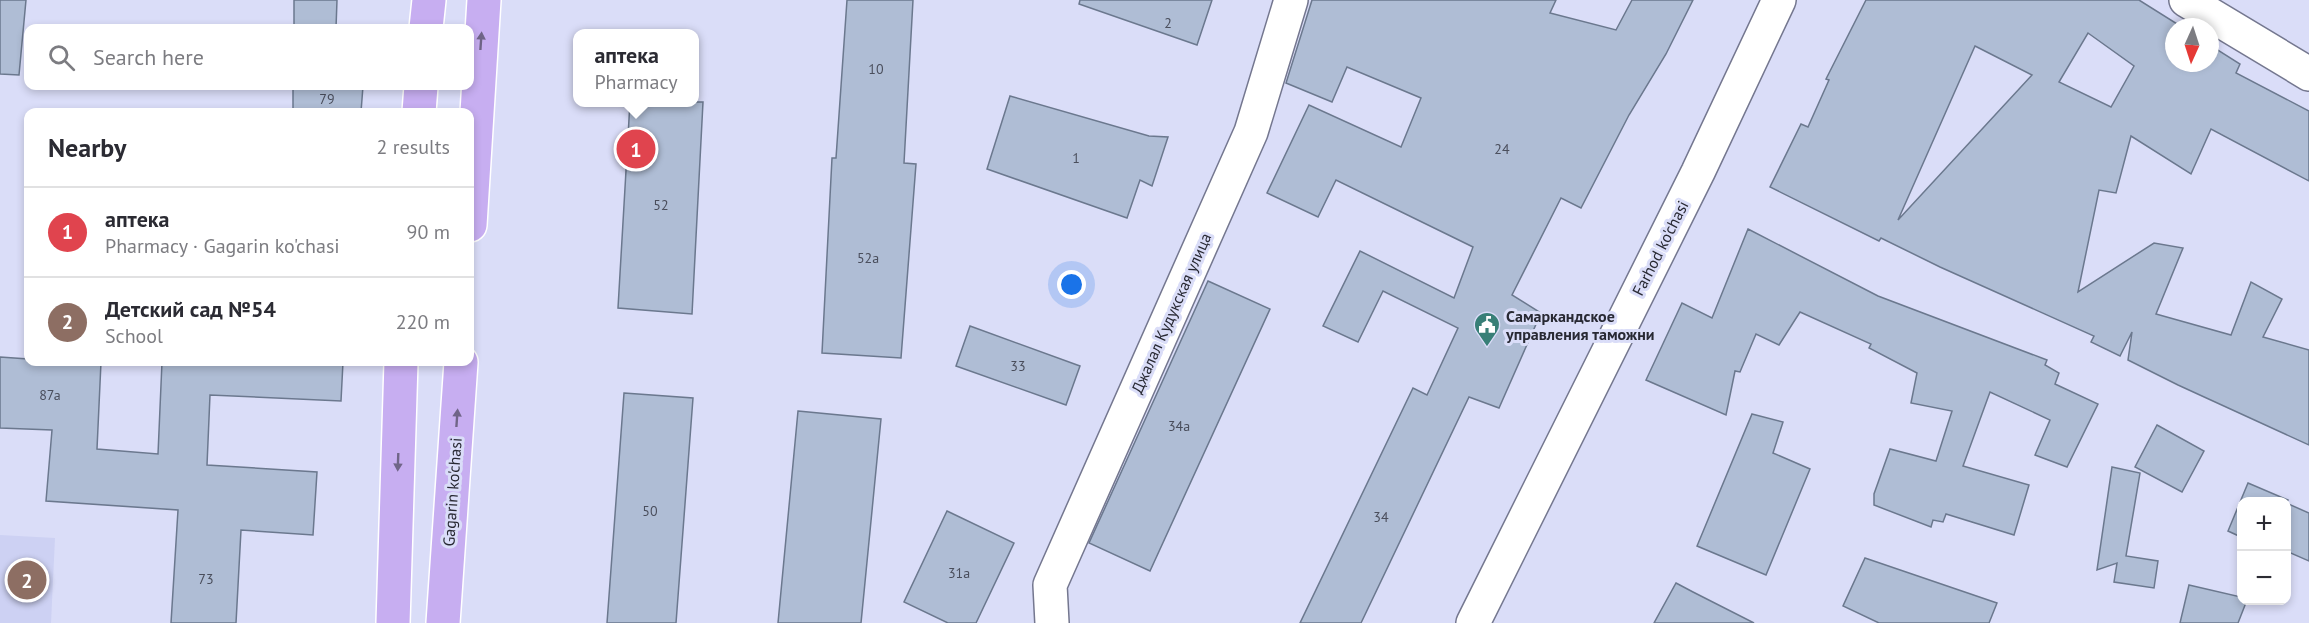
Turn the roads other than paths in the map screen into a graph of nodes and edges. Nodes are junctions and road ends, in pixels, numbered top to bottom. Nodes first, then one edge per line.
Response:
1 (429, 0) edge
2 (484, 0) edge
3 (1291, 0) edge
4 (1779, 0) edge
5 (2186, 0) edge
6 (426, 24) edge
7 (2309, 74) edge
8 (422, 90) edge
9 (419, 108) edge
10 (474, 161) edge
11 (401, 366) edge
12 (461, 366) edge
13 (393, 623) edge
14 (443, 623) edge
15 (1052, 623) edge
16 (1473, 623) edge

1 - 6 main road
10 -> 2 main road
3 - 15 street, Джалал Кудукская улица
4 - 16 street, Farhod ko'chasi
5 - 7 street
8 - 9 main road
11 -> 13 main road
14 -> 12 main road, Gagarin ko'chasi

